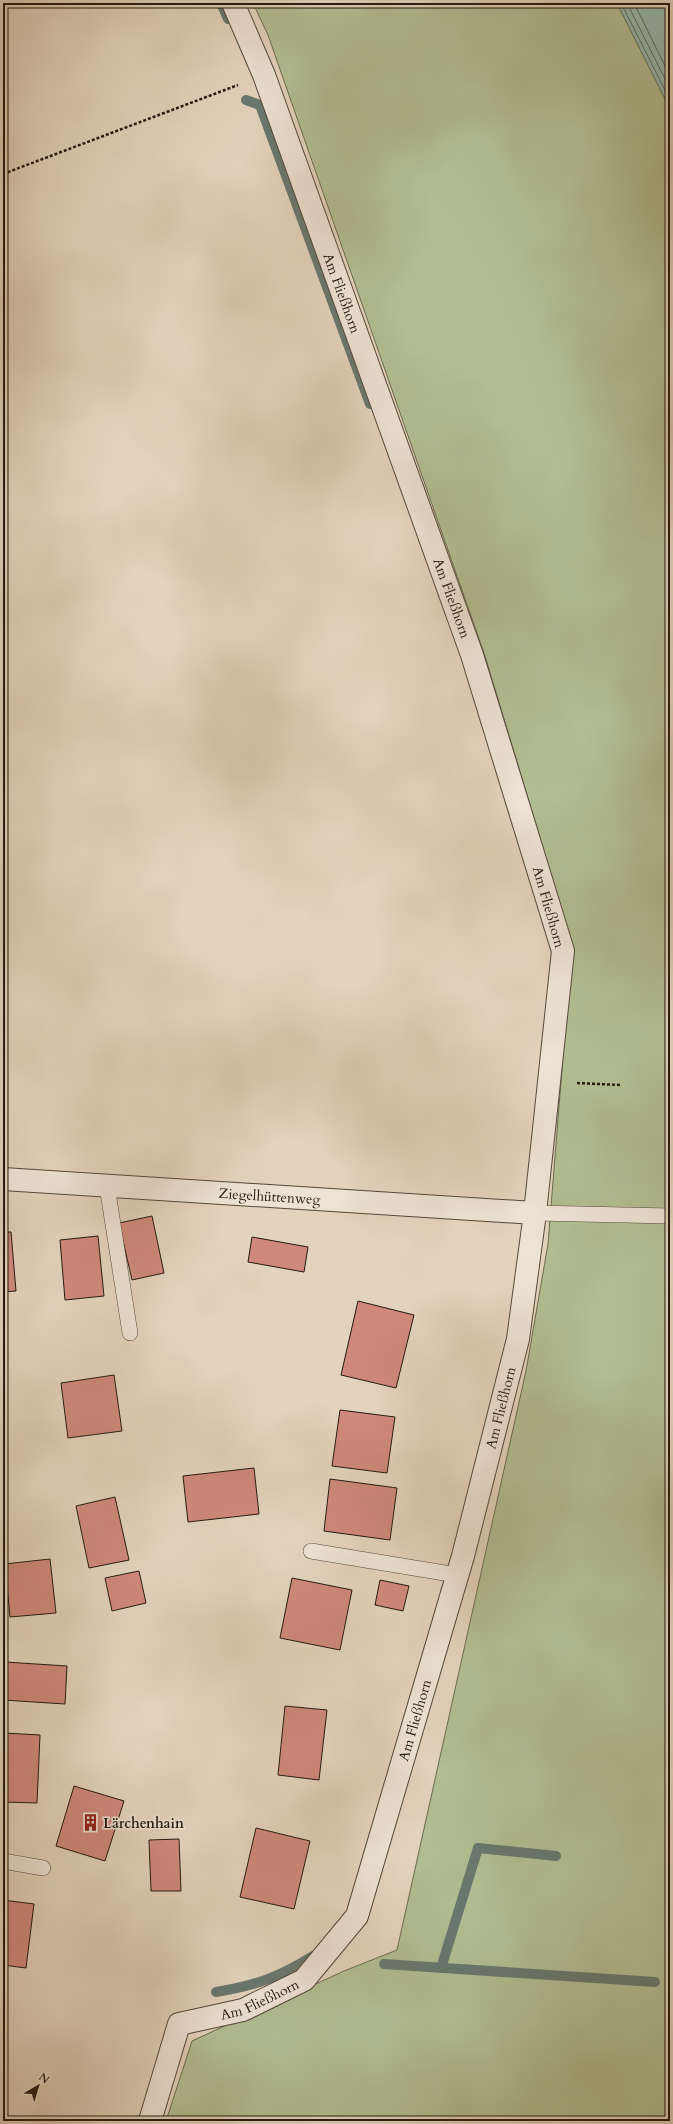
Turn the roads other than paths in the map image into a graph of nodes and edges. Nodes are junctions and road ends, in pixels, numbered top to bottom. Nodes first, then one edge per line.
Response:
1 (233, 3) edge
2 (3, 1179) edge
3 (107, 1186) junction
4 (535, 1213) junction
5 (670, 1216) edge
6 (130, 1333) dead end
7 (311, 1551) dead end
8 (457, 1575) junction
9 (3, 1861) edge
10 (43, 1868) dead end
11 (150, 2121) edge

1 - 4 street, Am Fließhorn
2 - 3 street, Ziegelhüttenweg
3 - 4 street, Ziegelhüttenweg
3 - 6 lane
4 - 5 lane
4 - 8 street, Am Fließhorn
7 - 8 lane
8 - 11 street, Am Fließhorn
9 - 10 lane

